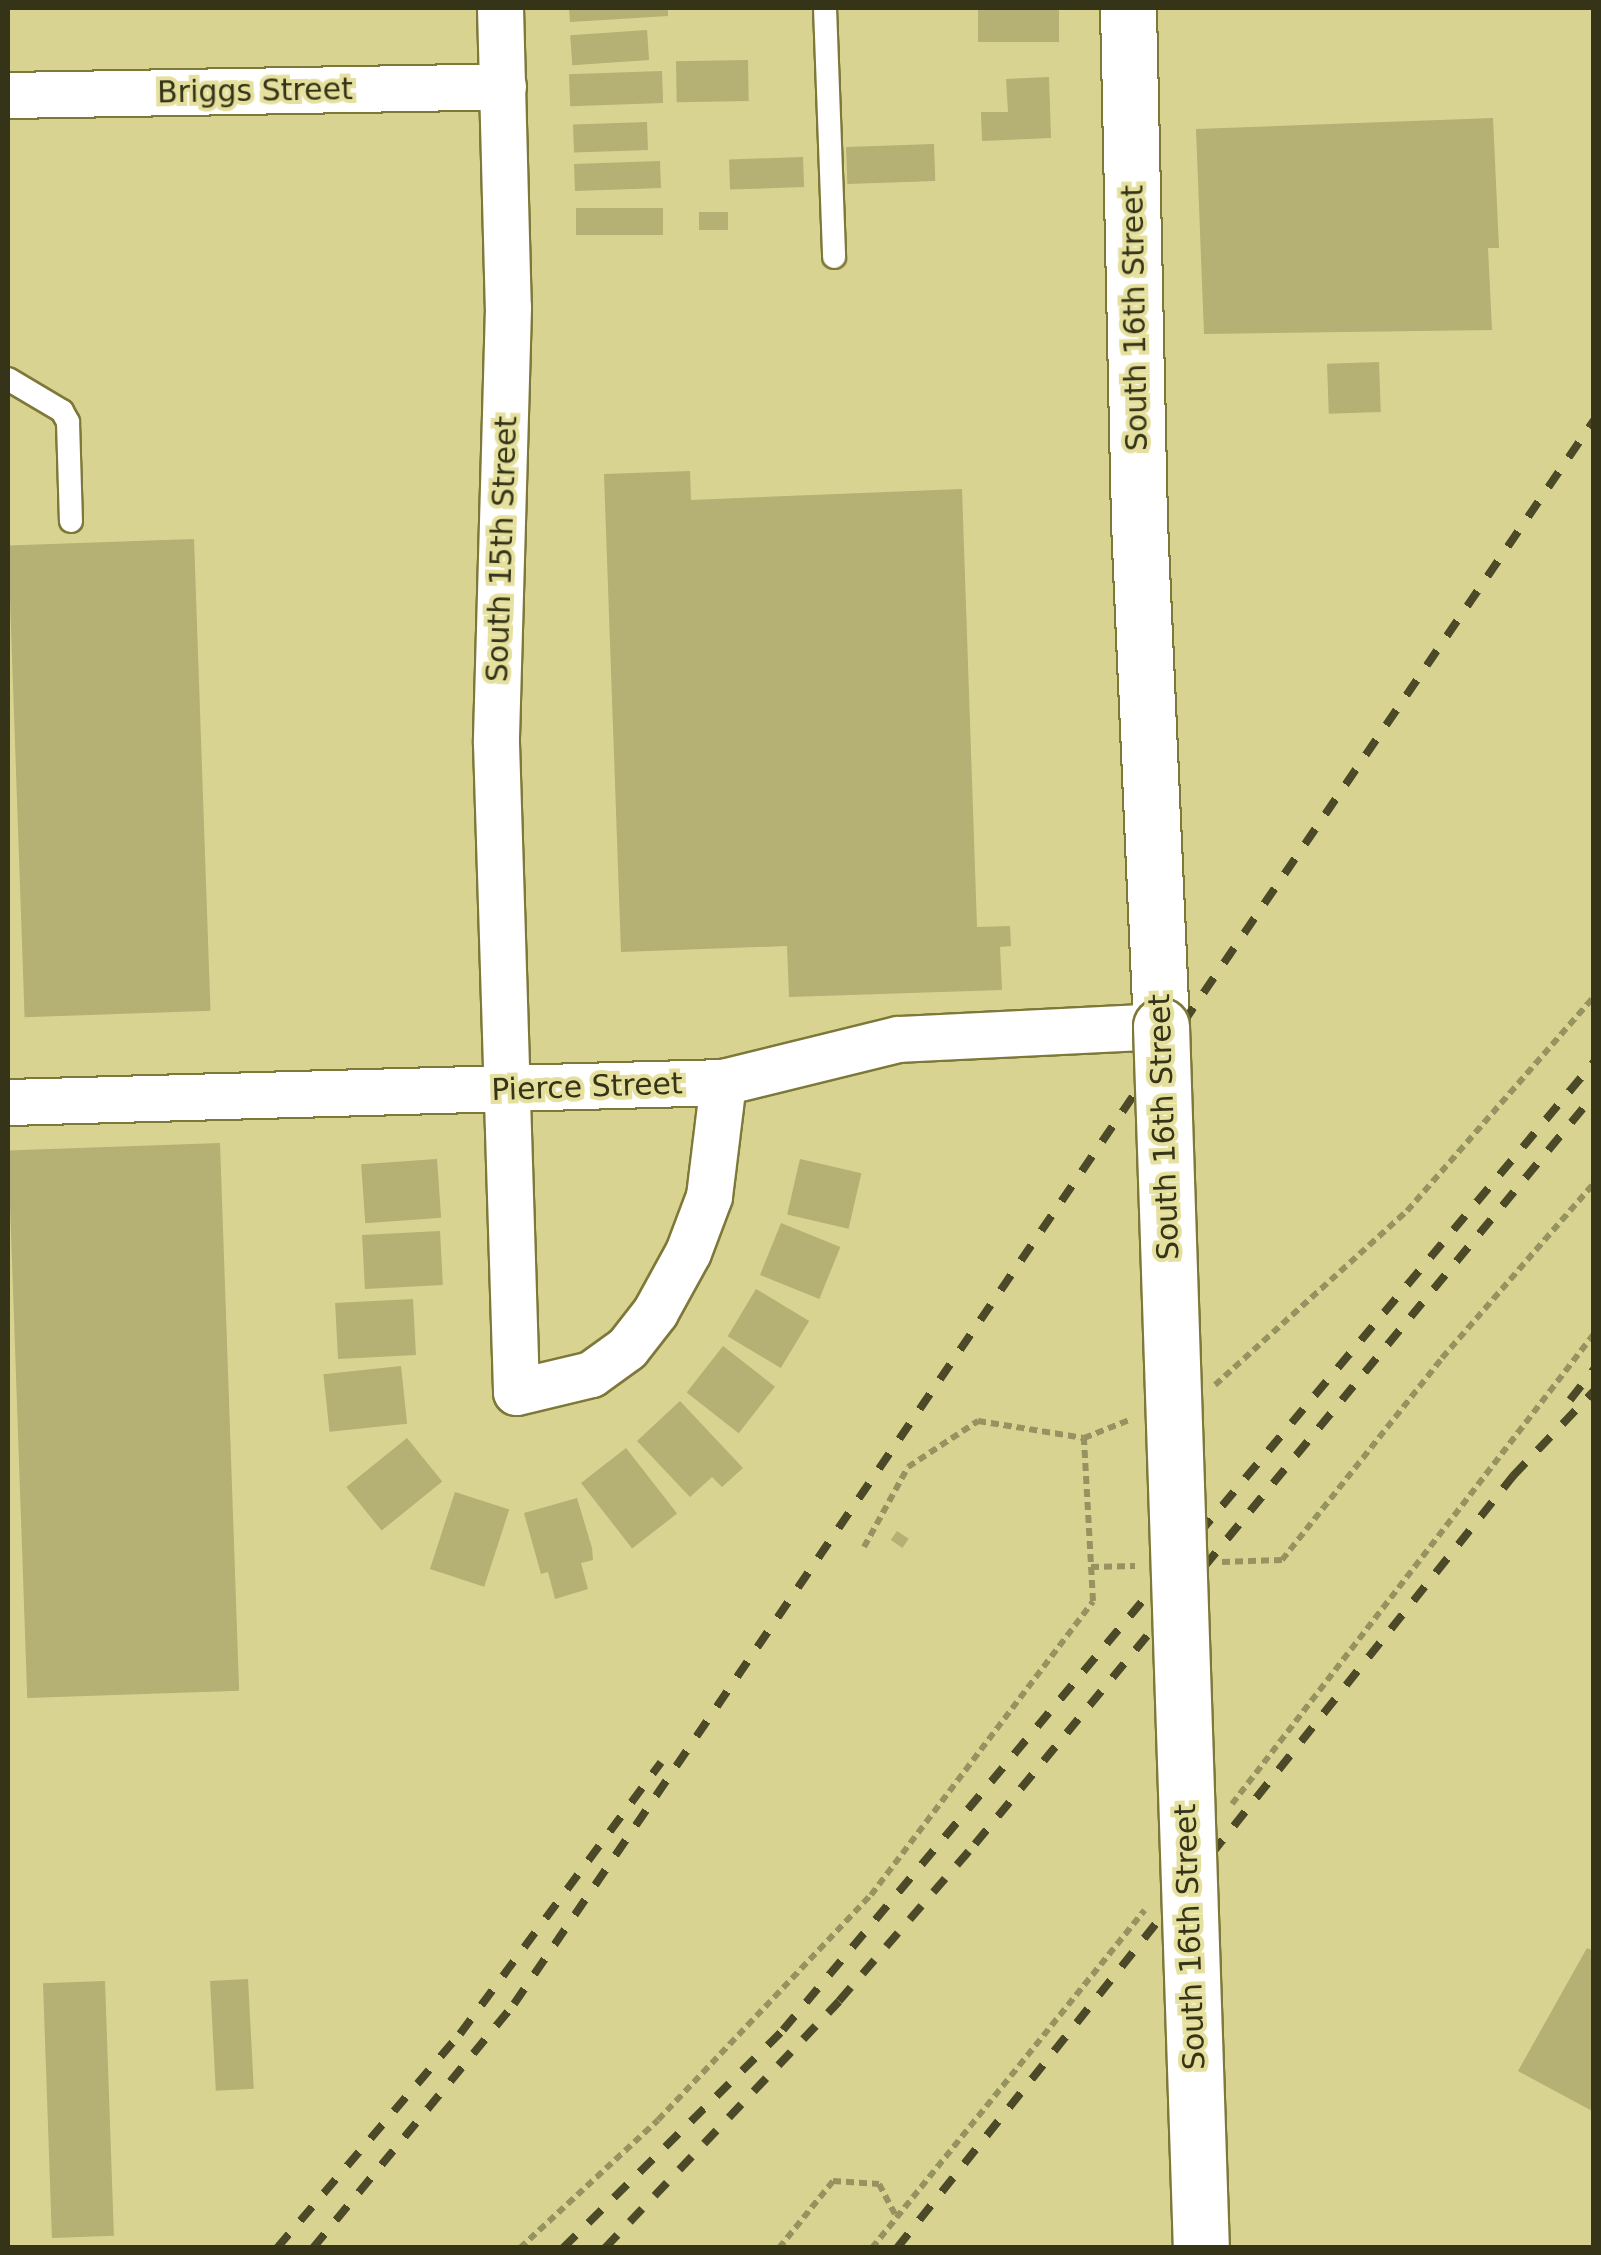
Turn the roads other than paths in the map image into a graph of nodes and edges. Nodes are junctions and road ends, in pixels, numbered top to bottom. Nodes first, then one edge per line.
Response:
1 (500, 8) edge
2 (824, 8) edge
3 (1128, 8) edge
4 (503, 86) junction
5 (8, 95) edge
6 (834, 258) dead end
7 (8, 379) edge
8 (71, 520) dead end
9 (1161, 1026) junction
10 (723, 1082) junction
11 (505, 1090) junction
12 (8, 1102) edge
13 (1200, 2248) edge

1 - 4 street, South 15th Street
2 - 6 lane
3 - 9 street, South 16th Street
4 - 5 street, Briggs Street
4 - 11 street, South 15th Street
7 - 8 lane
9 - 10 street, Pierce Street
9 - 13 street, South 16th Street, bridge
10 - 11 street, Pierce Street
10 - 11 street, South 15th Street
11 - 12 street, Pierce Street

